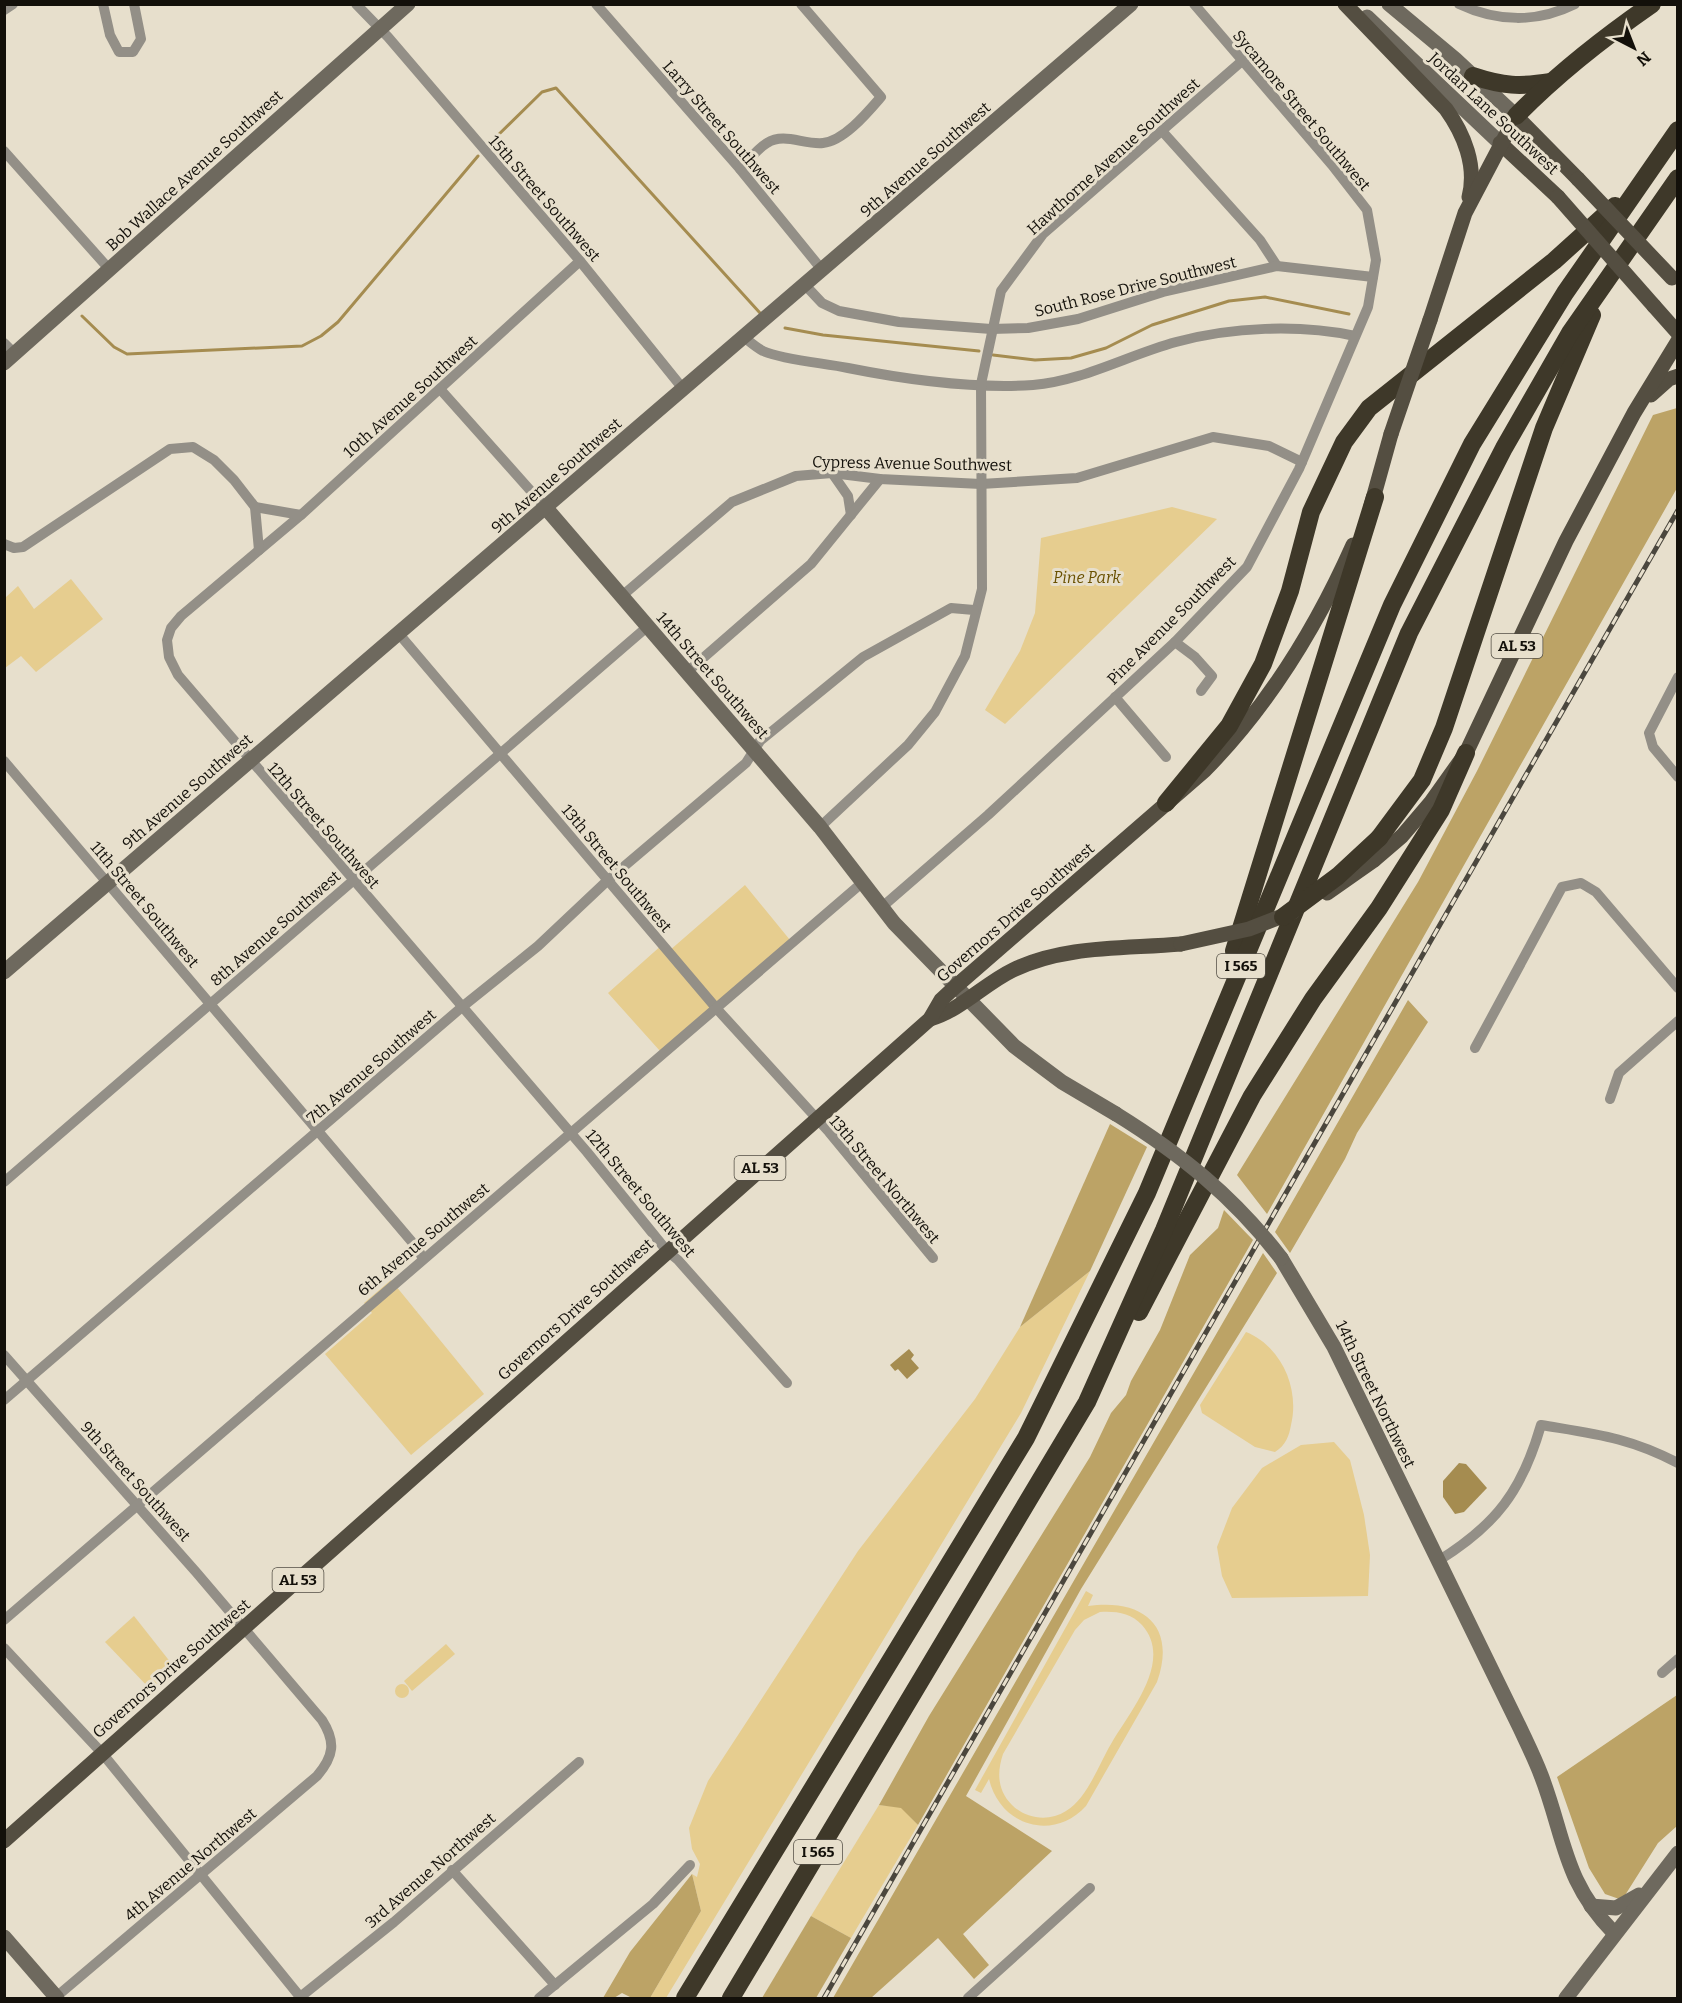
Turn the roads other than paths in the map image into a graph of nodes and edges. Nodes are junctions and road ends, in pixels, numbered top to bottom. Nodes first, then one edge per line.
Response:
1 (13, 4) edge
2 (103, 4) edge
3 (134, 4) edge
4 (356, 4) edge
5 (408, 4) edge
6 (596, 4) edge
7 (801, 4) edge
8 (1131, 4) edge
9 (1194, 4) edge
10 (1345, 4) edge
11 (1353, 4) edge
12 (1389, 4) edge
13 (1459, 4) edge
14 (1575, 4) edge
15 (1652, 4) edge
16 (4, 10) edge
17 (380, 29) junction
18 (1242, 61) junction
19 (1473, 76) junction
20 (1551, 82) junction
21 (1516, 116) junction
22 (1677, 130) edge
23 (1162, 131) junction
24 (1500, 143) junction
25 (4, 151) edge
26 (740, 170) junction
27 (1677, 178) edge
28 (1636, 186) junction
29 (1465, 213) junction
30 (580, 261) junction
31 (1277, 266) junction
32 (110, 270) junction
33 (823, 271) junction
34 (1608, 276) junction
35 (1372, 277) junction
36 (1675, 281) edge
37 (806, 286) junction
38 (991, 329) junction
39 (1677, 333) edge
40 (1356, 336) junction
41 (745, 338) junction
42 (1677, 341) edge
43 (8, 354) edge
44 (1677, 376) edge
45 (981, 384) junction
46 (441, 389) junction
47 (684, 390) junction
48 (1634, 413) junction
49 (1302, 462) junction
50 (832, 473) junction
51 (880, 479) junction
52 (981, 484) junction
53 (1375, 497) junction
54 (255, 507) junction
55 (546, 508) junction
56 (301, 515) junction
57 (851, 515) junction
58 (4, 544) edge
59 (259, 550) junction
60 (623, 595) junction
61 (974, 610) junction
62 (647, 627) junction
63 (399, 634) junction
64 (1175, 642) junction
65 (687, 672) junction
66 (1677, 677) edge
67 (1200, 691) dead end
68 (1115, 697) junction
69 (754, 751) junction
70 (1466, 753) junction
71 (501, 755) junction
72 (1166, 757) dead end
73 (4, 761) edge
74 (250, 762) junction
75 (1677, 777) edge
76 (1166, 803) junction
77 (820, 827) junction
78 (352, 880) junction
79 (608, 880) junction
80 (863, 882) junction
81 (108, 883) junction
82 (882, 907) junction
83 (1283, 917) junction
84 (1240, 970) junction
85 (4, 972) edge
86 (955, 987) junction
87 (1677, 988) edge
88 (968, 999) junction
89 (210, 1006) junction
90 (462, 1008) junction
91 (717, 1009) junction
92 (930, 1019) junction
93 (1677, 1021) edge
94 (1475, 1048) dead end
95 (1610, 1099) dead end
96 (815, 1120) junction
97 (317, 1132) junction
98 (570, 1133) junction
99 (4, 1182) edge
100 (667, 1251) junction
101 (933, 1258) dead end
102 (423, 1259) junction
103 (4, 1355) edge
104 (27, 1381) junction
105 (787, 1383) dead end
106 (4, 1400) edge
107 (1088, 1402) junction
108 (1677, 1463) edge
109 (137, 1505) junction
110 (1438, 1561) junction
111 (4, 1620) edge
112 (243, 1629) junction
113 (4, 1648) edge
114 (1677, 1659) edge
115 (1662, 1673) dead end
116 (333, 1747) joint
117 (102, 1753) junction
118 (579, 1762) dead end
119 (4, 1840) edge
120 (1677, 1853) edge
121 (690, 1865) dead end
122 (452, 1870) junction
123 (201, 1875) junction
124 (1090, 1888) dead end
125 (1647, 1890) junction
126 (1594, 1909) junction
127 (1614, 1933) junction
128 (4, 1938) edge
129 (1596, 1958) junction
130 (555, 1985) junction
131 (57, 1998) edge
132 (300, 1998) edge
133 (539, 1998) edge
134 (685, 1998) edge
135 (731, 1998) edge
136 (968, 1998) edge
137 (1566, 1998) edge

1 - 16 street
2 - 3 street
4 - 17 street, 15th Street Southwest
5 - 17 street, Bob Wallace Avenue Southwest
6 - 26 street, Larry Street Southwest
7 - 26 street
8 - 33 street, 9th Avenue Southwest
9 - 18 street, Sycamore Street Southwest
10 - 29 main road
11 - 24 street, Jordan Lane Southwest
12 - 19 street, Jordan Lane Southwest
13 - 14 street
15 - 20 highway
17 - 30 street, 15th Street Southwest
17 - 32 street, Bob Wallace Avenue Southwest
18 - 23 street, Hawthorne Avenue Southwest
18 - 35 street, Sycamore Street Southwest
19 - 20 highway
19 - 21 street, Jordan Lane Southwest
20 - 21 highway
21 - 24 main road, AL 53
21 - 36 main road, Jordan Lane Southwest, bridge
22 - 28 highway, I 565
23 - 31 street
23 - 38 street, Hawthorne Avenue Southwest
24 - 29 main road, AL 53
24 - 39 main road, Jordan Lane Southwest, bridge
25 - 32 street
26 - 33 street, Larry Street Southwest
27 - 34 highway, I 565
28 - 76 highway
28 - 84 highway, I 565
29 - 53 main road, AL 53, bridge
30 - 46 street, 10th Avenue Southwest
30 - 47 street, 15th Street Southwest
31 - 35 street, South Rose Drive Southwest
31 - 38 street, South Rose Drive Southwest
32 - 43 street, Bob Wallace Avenue Southwest
33 - 37 street, 9th Avenue Southwest
34 - 83 highway, bridge
34 - 107 highway, I 565
35 - 40 street, Pine Avenue Southwest
37 - 38 street, South Rose Drive Southwest
37 - 41 street, 9th Avenue Southwest
38 - 45 street, Hawthorne Avenue Southwest
40 - 45 street
40 - 49 street, Pine Avenue Southwest
41 - 45 street
41 - 47 street, 9th Avenue Southwest
42 - 48 main road, AL 53
44 - 48 main road, AL 53
45 - 52 street, Hawthorne Avenue Southwest
46 - 55 street, 14th Street Southwest
46 - 56 street, 10th Avenue Southwest
47 - 55 street, 9th Avenue Southwest
48 - 70 main road, AL 53
49 - 52 street, Cypress Avenue Southwest
49 - 64 street, Pine Avenue Southwest
50 - 51 street, Cypress Avenue Southwest
50 - 57 street
50 - 60 street, Cypress Avenue Southwest
51 - 52 street, Cypress Avenue Southwest
51 - 57 street
52 - 61 street, Hawthorne Avenue Southwest
53 - 76 main road, AL 53
53 - 84 highway
54 - 56 street
54 - 58 street
54 - 59 street
55 - 60 street, 14th Street Southwest
55 - 63 street, 9th Avenue Southwest
56 - 59 street, 10th Avenue Southwest
57 - 65 street
59 - 74 street, 12th Street Southwest
60 - 62 street, 14th Street Southwest
61 - 69 street, 7th Avenue Southwest
61 - 77 street, Hawthorne Avenue Southwest
62 - 65 street, 14th Street Southwest
62 - 71 street, 8th Avenue Southwest
63 - 71 street, 13th Street Southwest
63 - 74 street, 9th Avenue Southwest
64 - 67 street
64 - 68 street, Pine Avenue Southwest
65 - 69 street, 14th Street Southwest
66 - 75 street
68 - 72 street
68 - 82 street, Pine Avenue Southwest
69 - 77 street, 14th Street Southwest
69 - 79 street, 7th Avenue Southwest
70 - 83 main road, AL 53, bridge
70 - 107 highway
71 - 78 street, 8th Avenue Southwest
71 - 79 street, 13th Street Southwest
73 - 81 street, 11th Street Southwest
74 - 78 street, 12th Street Southwest
74 - 81 street, 9th Avenue Southwest
76 - 86 main road, Governors Drive Southwest / AL 53
77 - 80 street, 14th Street Southwest
78 - 89 street, 8th Avenue Southwest
78 - 90 street, 12th Street Southwest
79 - 90 street, 7th Avenue Southwest
79 - 91 street, 13th Street Southwest
80 - 82 street, 14th Street Southwest
80 - 91 street, 6th Avenue Southwest
81 - 85 street, 9th Avenue Southwest
81 - 89 street, 11th Street Southwest
82 - 86 street, 14th Street Southwest
83 - 88 main road, AL 53, bridge
84 - 134 highway, I 565
86 - 88 street, 14th Street Northwest
86 - 92 main road, Governors Drive Southwest / AL 53
87 - 94 street
88 - 92 main road, AL 53
88 - 110 street, 14th Street Northwest, bridge
89 - 97 street, 11th Street Southwest
89 - 99 street, 8th Avenue Southwest
90 - 97 street, 7th Avenue Southwest
90 - 98 street, 12th Street Southwest
91 - 96 street, 13th Street Southwest
91 - 98 street, 6th Avenue Southwest
92 - 96 main road, Governors Drive Southwest / AL 53
93 - 95 street
96 - 100 main road, Governors Drive Southwest / AL 53
96 - 101 street, 13th Street Northwest
97 - 102 street, 11th Street Southwest
97 - 104 street, 7th Avenue Southwest
98 - 100 street, 12th Street Southwest
98 - 102 street, 6th Avenue Southwest
100 - 105 street, 12th Street Southwest
100 - 112 main road, Governors Drive Southwest / AL 53
102 - 109 street, 6th Avenue Southwest
103 - 104 street, 9th Street Southwest
104 - 106 street, 7th Avenue Southwest
104 - 109 street, 9th Street Southwest
107 - 135 highway, I 565
108 - 110 street
109 - 111 street, 6th Avenue Southwest
109 - 112 street, 9th Street Southwest
110 - 126 street, 14th Street Northwest
112 - 116 street, 9th Street Southwest
112 - 117 main road, Governors Drive Southwest / AL 53
113 - 117 street
114 - 115 street
116 - 123 street, 4th Avenue Northwest
117 - 119 main road, Governors Drive Southwest / AL 53
117 - 123 street
118 - 122 street, 3rd Avenue Northwest
120 - 125 street
121 - 130 street
122 - 130 street
122 - 132 street, 3rd Avenue Northwest
123 - 131 street, 4th Avenue Northwest
123 - 132 street
124 - 136 street
125 - 126 street
125 - 127 street
126 - 127 street, 14th Street Northwest
126 - 129 street
127 - 129 street
128 - 131 street
129 - 137 street
130 - 133 street

